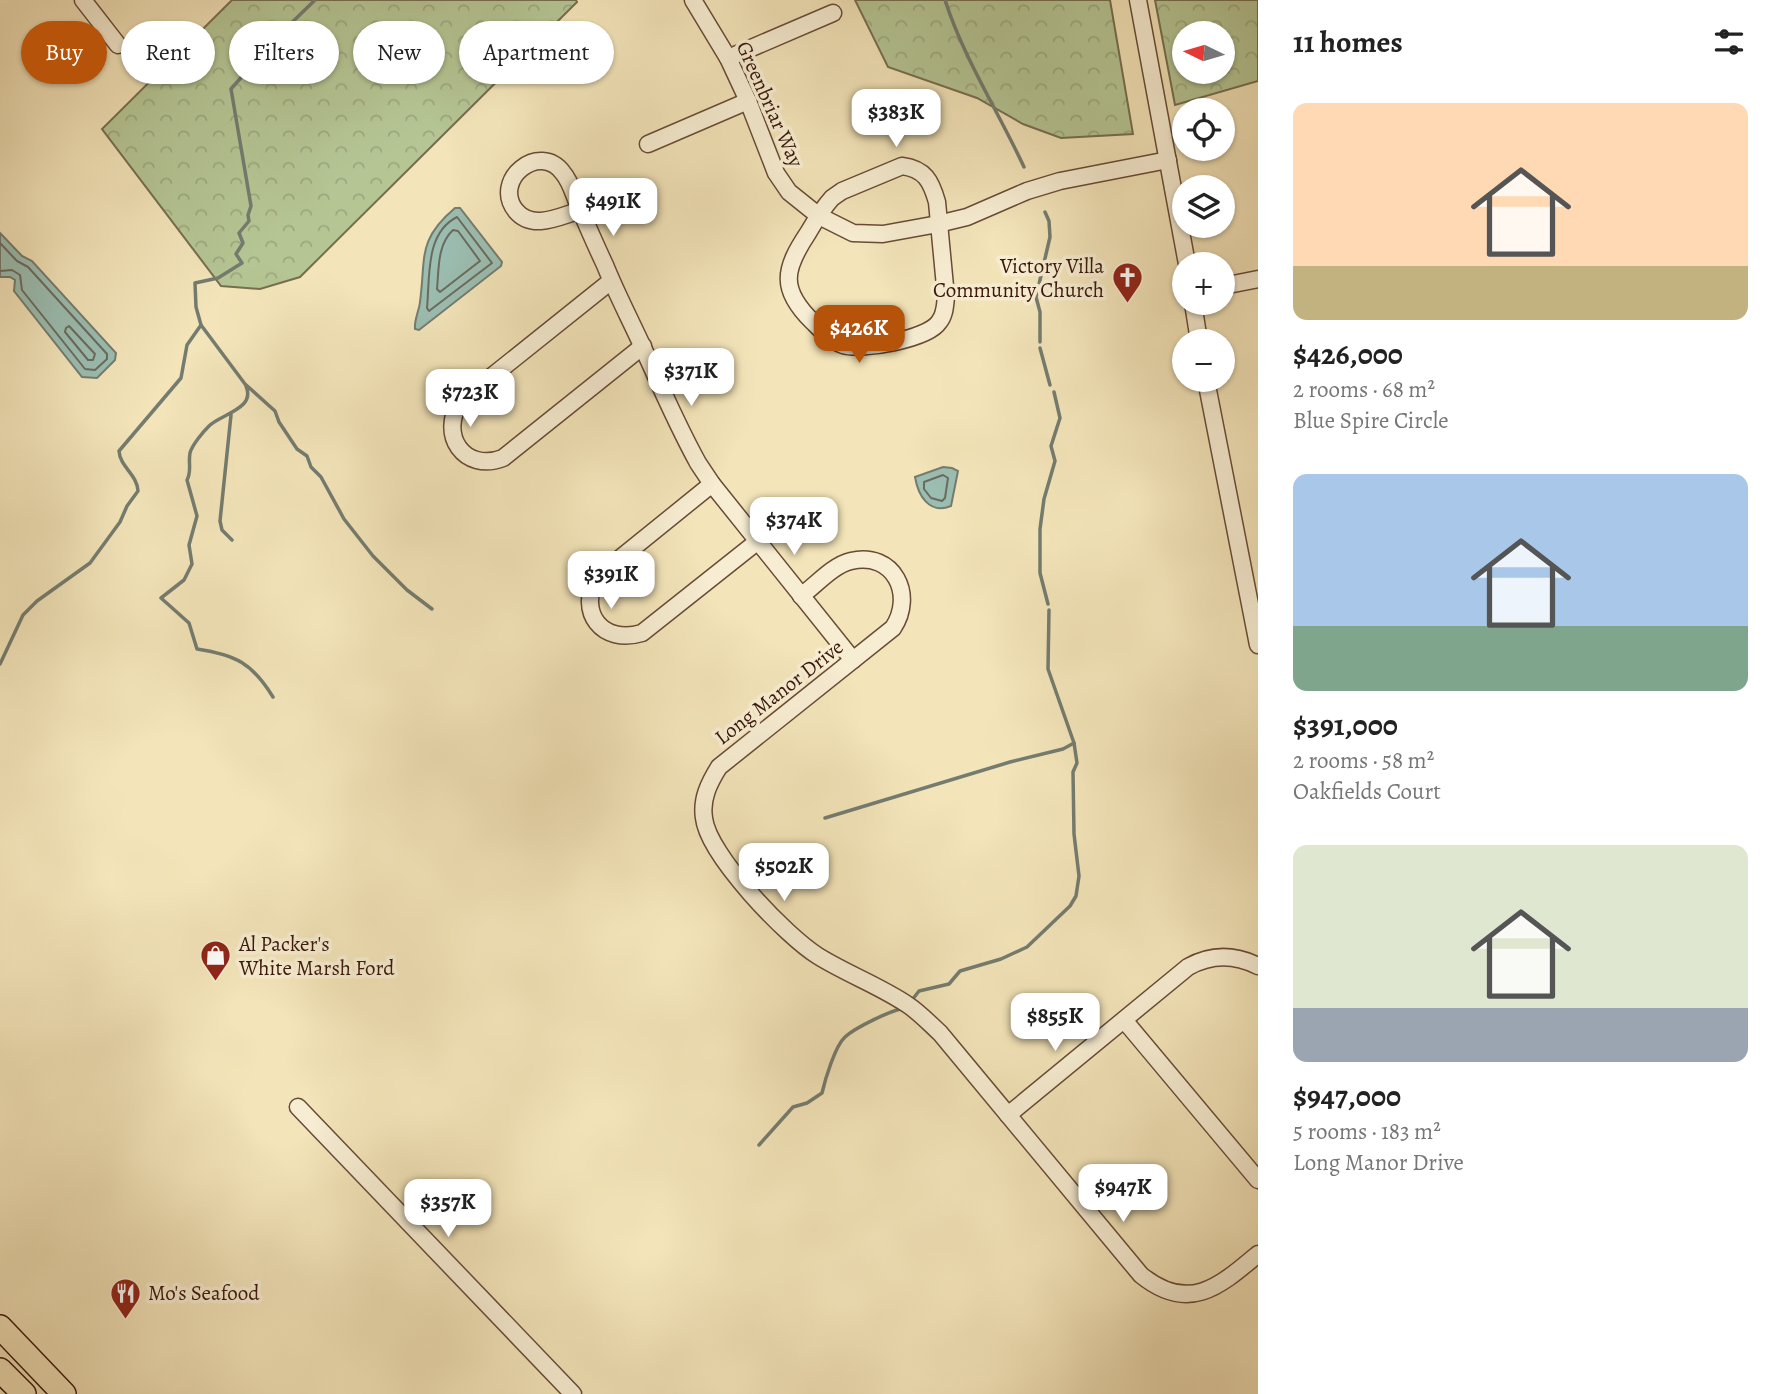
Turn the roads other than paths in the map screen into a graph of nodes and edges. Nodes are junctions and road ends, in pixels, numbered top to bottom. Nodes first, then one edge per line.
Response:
1 (693, 0) edge
2 (1138, 0) edge
3 (85, 1) edge
4 (833, 13) dead end
5 (118, 45) dead end
6 (728, 58) junction
7 (748, 101) junction
8 (648, 144) dead end
9 (1168, 160) junction
10 (580, 210) junction
11 (818, 216) junction
12 (938, 224) junction
13 (1185, 252) edge
14 (1258, 279) edge
15 (611, 281) junction
16 (1235, 284) edge
17 (643, 346) junction
18 (1208, 392) edge
19 (712, 484) junction
20 (758, 541) junction
21 (801, 596) junction
22 (1258, 645) edge
23 (853, 660) junction
24 (1258, 966) edge
25 (1124, 1020) junction
26 (298, 1107) dead end
27 (1008, 1115) junction
28 (1258, 1180) edge
29 (1258, 1254) edge
30 (0, 1327) edge
31 (0, 1370) edge
32 (24, 1394) edge
33 (64, 1394) edge
34 (573, 1394) edge

1 - 6 street, Greenbriar Way
2 - 9 street
3 - 5 street
4 - 6 street
6 - 7 street, Greenbriar Way
7 - 8 street
7 - 11 street, Greenbriar Way
9 - 12 street, Greenbriar Way
9 - 13 street
10 - 10 street
10 - 15 street
11 - 12 street, Greenbriar Way
11 - 12 street
11 - 12 street
14 - 16 street
15 - 17 street
15 - 17 street
17 - 19 street
18 - 22 street
19 - 20 street
19 - 20 street
20 - 21 street
21 - 23 street
21 - 23 street, Long Manor Drive
23 - 27 street, Long Manor Drive
24 - 25 street
25 - 27 street
25 - 28 street
26 - 34 street
27 - 29 street, Long Manor Drive
30 - 33 highway
31 - 32 highway

